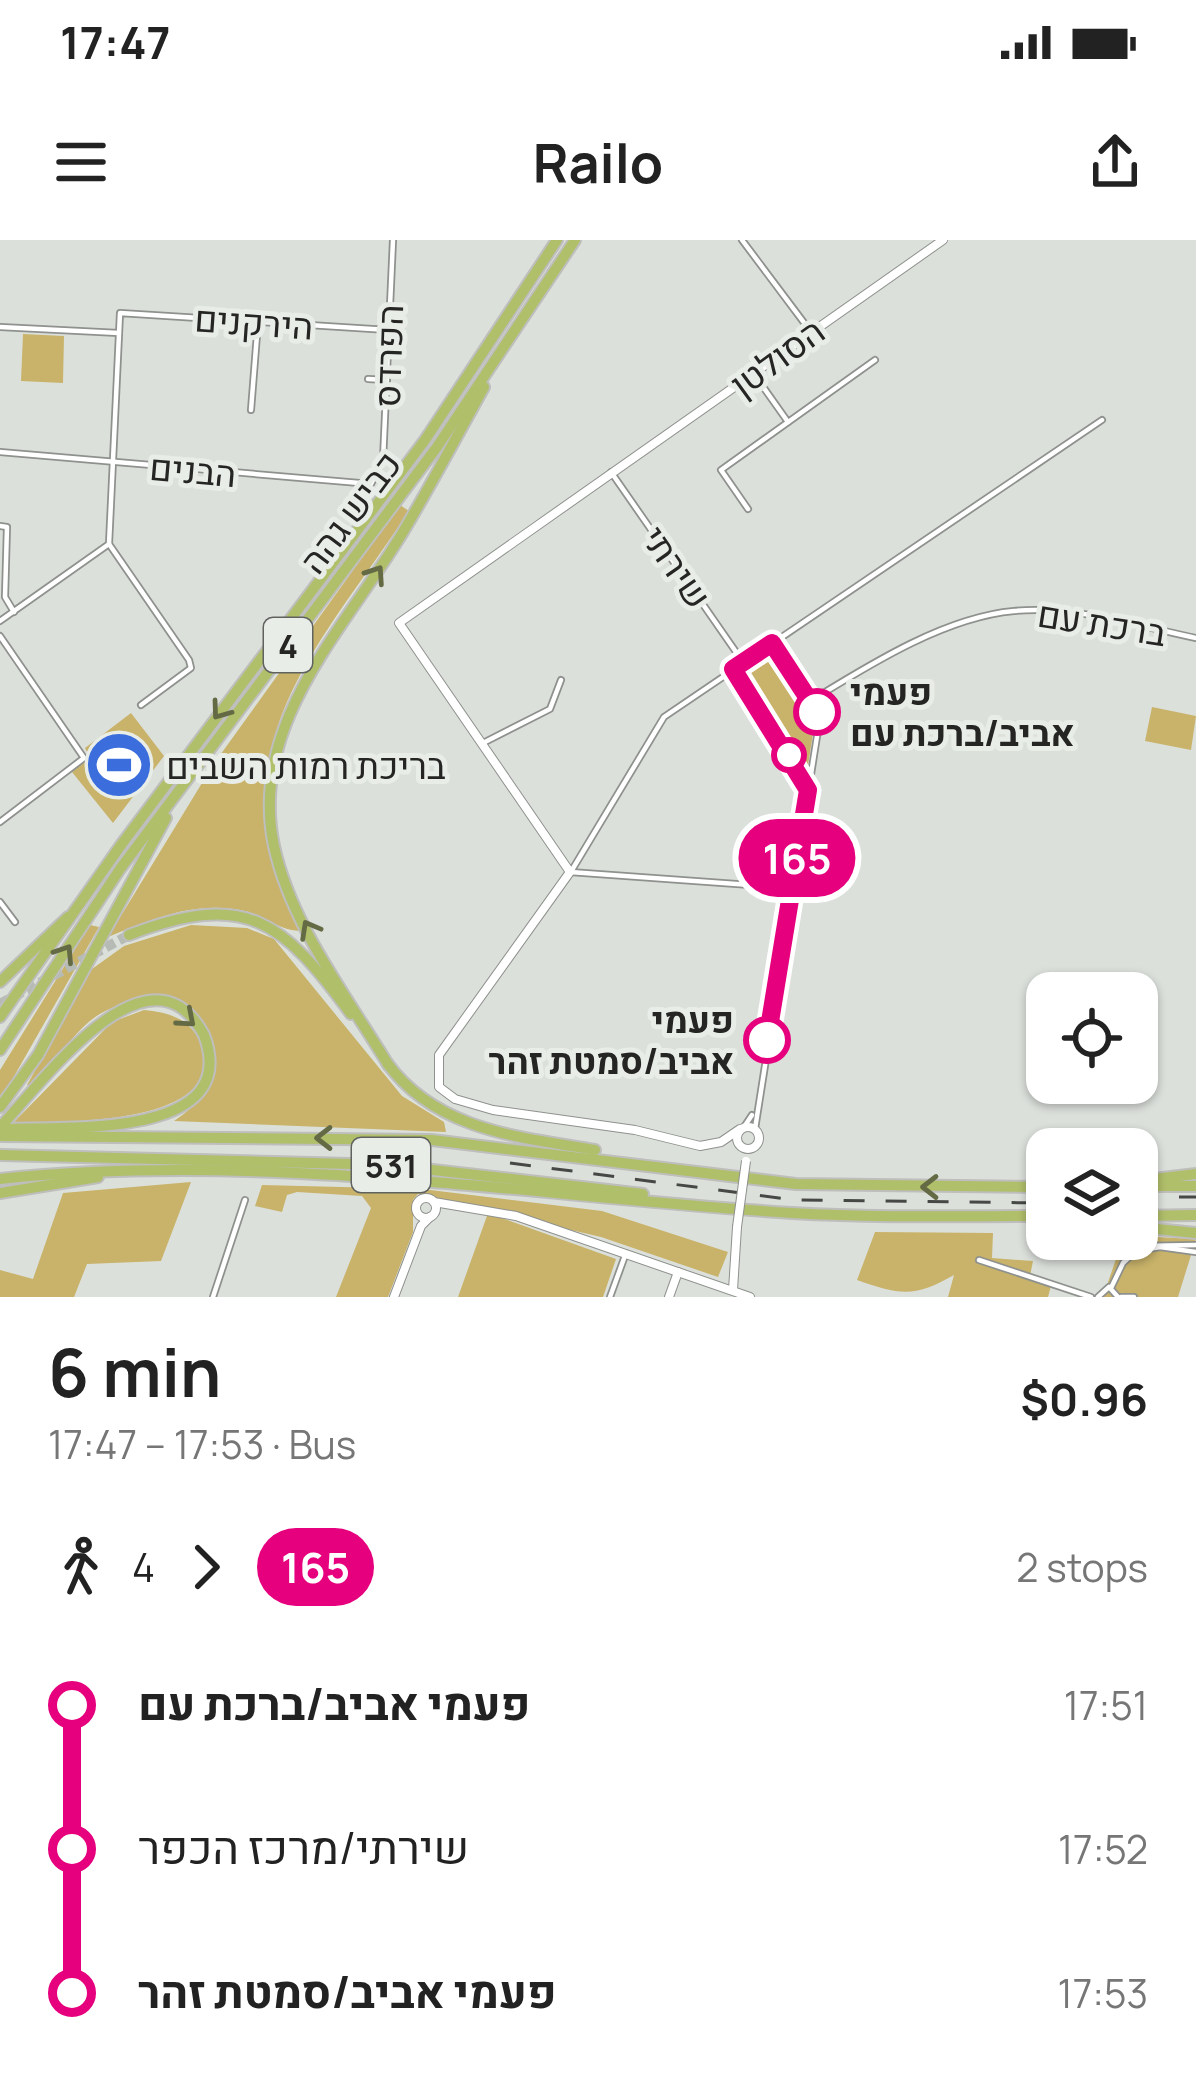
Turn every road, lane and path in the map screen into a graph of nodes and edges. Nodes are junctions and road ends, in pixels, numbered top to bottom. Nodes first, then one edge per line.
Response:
1 (394, 240) edge
2 (557, 240) edge
3 (575, 240) edge
4 (742, 240) edge
5 (943, 240) edge
6 (523, 318) junction
7 (258, 322) junction
8 (0, 327) edge
9 (388, 330) junction
10 (811, 332) junction
11 (119, 333) junction
12 (875, 360) dead end
13 (754, 374) junction
14 (368, 379) dead end
15 (387, 380) junction
16 (251, 410) dead end
17 (1102, 420) dead end
18 (788, 422) junction
19 (0, 452) edge
20 (115, 464) junction
21 (381, 472) joint
22 (611, 472) junction
23 (748, 509) dead end
24 (0, 526) edge
25 (110, 544) junction
26 (14, 612) junction
27 (0, 621) edge
28 (0, 636) edge
29 (1196, 638) edge
30 (772, 643) junction
31 (743, 662) junction
32 (733, 669) junction
33 (561, 680) dead end
34 (812, 700) junction
35 (141, 705) dead end
36 (484, 742) junction
37 (209, 749) junction
38 (808, 790) junction
39 (0, 822) edge
40 (569, 872) junction
41 (792, 888) junction
42 (0, 902) edge
43 (75, 911) junction
44 (15, 922) dead end
45 (129, 935) tunnel mouth
46 (0, 982) edge
47 (0, 1017) edge
48 (0, 1050) edge
49 (388, 1066) junction
50 (0, 1106) edge
51 (746, 1128) junction
52 (0, 1131) edge
53 (722, 1142) junction
54 (744, 1147) junction
55 (0, 1155) edge
56 (209, 1171) junction
57 (1196, 1174) edge
58 (0, 1179) edge
59 (1158, 1180) edge
60 (775, 1182) junction
61 (1158, 1185) edge
62 (1026, 1186) edge
63 (1196, 1186) edge
64 (0, 1193) edge
65 (245, 1200) dead end
66 (434, 1202) junction
67 (448, 1206) junction
68 (756, 1210) junction
69 (1196, 1215) edge
70 (432, 1216) junction
71 (1026, 1216) edge
72 (1158, 1216) edge
73 (420, 1220) junction
74 (737, 1227) junction
75 (1158, 1229) edge
76 (1196, 1233) edge
77 (1196, 1248) edge
78 (626, 1253) junction
79 (979, 1260) dead end
80 (678, 1271) junction
81 (714, 1284) junction
82 (1111, 1288) junction
83 (734, 1291) junction
84 (213, 1297) edge
85 (394, 1297) edge
86 (610, 1297) edge
87 (669, 1297) edge
88 (750, 1297) edge
89 (1095, 1297) edge
90 (1120, 1297) edge
91 (1133, 1297) edge

1 - 9 street, הפרדס
2 -> 43 highway, כביש גהה / 4
3 - 6 highway, כביש גהה / 4
4 - 10 street
5 - 10 street, הסולטן
6 - 37 highway, כביש גהה / 4
49 -> 6 highway
7 - 9 street, הירקנים
7 - 11 street, הירקנים
7 - 16 street
8 - 11 street
9 - 15 street, הפרדס
10 - 13 street, הסולטן
11 - 20 street
12 - 18 street
13 - 18 street
13 - 22 street, הסולטן
14 - 15 street
15 - 21 street, הפרדס
17 - 30 street
18 - 23 street
19 - 20 street, הבנים
20 - 21 street, הבנים
20 - 25 street
22 - 31 street, שירתי
22 - 36 street, הסולטן
24 - 26 street
25 - 26 street
25 - 35 street
26 - 27 street
28 - 39 street
29 - 34 street, ברכת עם
30 - 31 street
30 - 34 street
31 - 32 street
32 - 38 street
32 - 40 street
33 - 36 street
34 - 38 street
36 - 40 street
48 -> 37 highway, כביש גהה / 4
37 - 50 highway
38 - 41 street
40 - 41 street
40 - 53 street
41 - 51 street
42 - 44 street
43 - 46 highway
43 - 47 highway, כביש גהה / 4
45 - 49 highway
49 - 60 highway
51 - 53 street
51 - 54 street
51 - 54 street
52 -> 52 highway
60 -> 52 highway, 531
53 - 54 street
54 - 74 street, bridge
55 - 68 highway, 531
56 - 58 highway
56 - 64 highway
56 - 68 highway
57 - 59 highway
62 -> 60 highway, 531
61 - 63 highway
65 - 84 street
66 - 67 street
66 - 70 street
66 - 73 street
67 - 70 street
67 - 78 street
68 - 71 highway, 531
69 - 72 highway
70 - 73 street
73 - 85 street
74 - 81 street
74 - 83 street
75 - 76 highway
77 - 82 street
78 - 80 street
78 - 86 street
79 - 89 street
80 - 81 street
80 - 87 street
81 - 83 street
82 - 89 street
82 - 90 street
83 - 88 street
90 - 91 street

